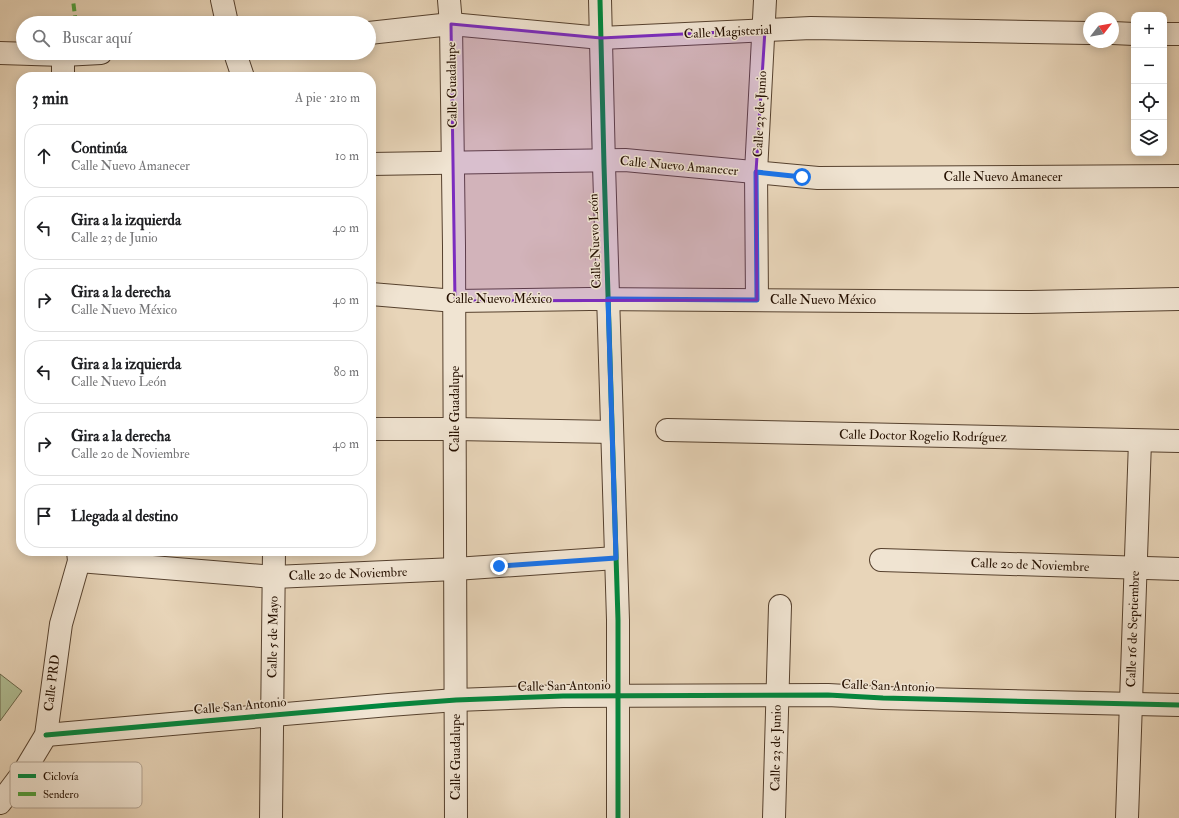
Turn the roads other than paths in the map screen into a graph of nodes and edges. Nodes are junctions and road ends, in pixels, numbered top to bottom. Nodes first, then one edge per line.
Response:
1 (222, 0) edge
2 (449, 0) edge
3 (600, 0) edge
4 (765, 0) edge
5 (225, 16) edge
6 (451, 24) junction
7 (765, 30) junction
8 (376, 32) edge
9 (1083, 33) edge
10 (1119, 33) edge
11 (1131, 34) edge
12 (1167, 34) edge
13 (1179, 34) edge
14 (601, 38) junction
15 (0, 53) edge
16 (16, 54) edge
17 (63, 60) edge
18 (237, 60) edge
19 (63, 72) edge
20 (241, 72) edge
21 (604, 160) junction
22 (453, 163) junction
23 (376, 164) edge
24 (756, 172) junction
25 (1179, 176) edge
26 (376, 294) edge
27 (608, 299) junction
28 (1179, 299) edge
29 (455, 300) junction
30 (757, 300) junction
31 (455, 429) junction
32 (376, 430) edge
33 (667, 430) dead end
34 (612, 432) junction
35 (1140, 441) junction
36 (1179, 441) edge
37 (79, 556) edge
38 (274, 556) edge
39 (616, 558) junction
40 (881, 560) dead end
41 (1135, 568) junction
42 (455, 569) junction
43 (1179, 569) edge
44 (274, 577) junction
45 (780, 606) dead end
46 (777, 695) junction
47 (618, 696) junction
48 (456, 700) junction
49 (1131, 704) junction
50 (1179, 705) edge
51 (272, 715) junction
52 (46, 735) junction
53 (30, 762) edge
54 (10, 790) edge
55 (0, 803) edge
56 (271, 818) edge
57 (456, 818) edge
58 (618, 818) edge
59 (774, 818) edge
60 (1127, 818) edge

1 - 5 street
2 - 6 street, Calle Guadalupe
3 - 14 street, Calle Nuevo León
4 - 7 street, Calle 23 de Junio
6 - 8 street, Calle Magisterial
6 - 14 street, Calle Magisterial
6 - 22 street, Calle Guadalupe
7 - 9 street, Calle Magisterial
7 - 14 street, Calle Magisterial
7 - 24 street, Calle 23 de Junio
10 - 11 street
12 - 13 street
14 - 21 street, Calle Nuevo León
15 - 16 street
17 - 19 street
18 - 20 street
21 - 22 street, Calle Nuevo Amanecer
21 - 24 street, Calle Nuevo Amanecer
21 - 27 street, Calle Nuevo León
22 - 23 street, Calle Nuevo Amanecer
22 - 29 street, Calle Guadalupe
24 - 25 street, Calle Nuevo Amanecer
24 - 30 street, Calle 23 de Junio
26 - 29 street, Calle Nuevo México
27 - 29 street, Calle Nuevo México
27 - 30 street, Calle Nuevo México
27 - 34 street, Calle Nuevo León
28 - 30 street, Calle Nuevo México
29 - 31 street, Calle Guadalupe
31 - 32 street
31 - 34 street
31 - 42 street, Calle Guadalupe
33 - 35 street, Calle Doctor Rogelio Rodríguez
34 - 39 street, Calle Nuevo León
35 - 36 street, Calle Doctor Rogelio Rodríguez
35 - 41 street, Calle 16 de Septiembre
37 - 44 street, Calle 20 de Noviembre
37 - 52 street, Calle PRD
38 - 44 street, Calle 5 de Mayo
39 - 42 street, Calle 20 de Noviembre
39 - 47 street, Calle Nuevo León
40 - 41 street, Calle 20 de Noviembre
41 - 43 street, Calle 20 de Noviembre
41 - 49 street, Calle 16 de Septiembre
42 - 44 street, Calle 20 de Noviembre
42 - 48 street, Calle Guadalupe
44 - 51 street, Calle 5 de Mayo
45 - 46 street, Calle 23 de Junio
46 - 47 street, Calle San Antonio
46 - 49 street, Calle San Antonio
46 - 59 street, Calle 23 de Junio
47 - 48 street, Calle San Antonio
47 - 58 street, Calle Nuevo León
48 - 51 street, Calle San Antonio
48 - 57 street, Calle Guadalupe
49 - 50 street, Calle San Antonio
49 - 60 street, Calle 16 de Septiembre
51 - 52 street, Calle San Antonio
51 - 56 street, Calle 5 de Mayo
52 - 53 street, Calle PRD
54 - 55 street, Calle PRD

